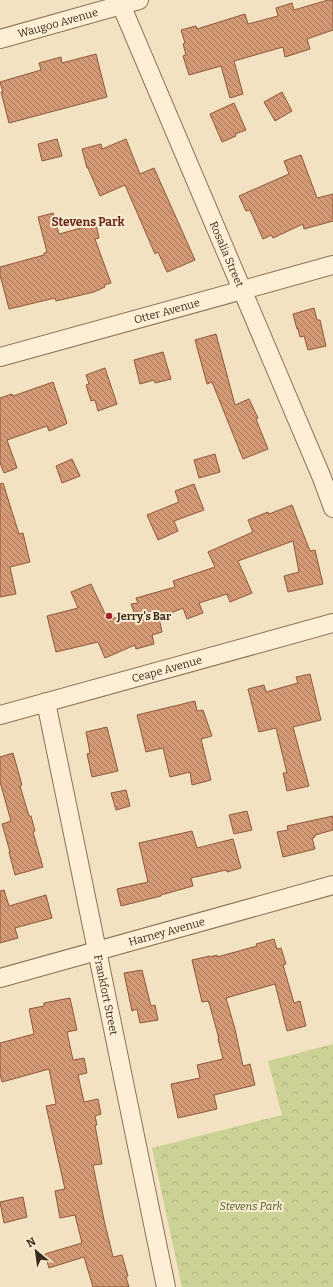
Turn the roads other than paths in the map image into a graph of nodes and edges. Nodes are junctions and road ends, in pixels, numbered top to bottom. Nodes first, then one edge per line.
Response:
1 (139, 0) edge
2 (120, 3) edge
3 (0, 39) edge
4 (333, 265) edge
5 (242, 290) junction
6 (0, 357) edge
7 (333, 508) edge
8 (333, 622) edge
9 (46, 702) junction
10 (0, 715) edge
11 (333, 885) edge
12 (97, 951) junction
13 (0, 978) edge
14 (166, 1287) edge

1 - 2 street, Waugoo Avenue
2 - 3 street, Waugoo Avenue
2 - 5 street, Rosalia Street
4 - 5 street, Otter Avenue
5 - 6 street, Otter Avenue
5 - 7 street, Rosalia Street
8 - 9 street, Ceape Avenue
9 - 10 street, Ceape Avenue
9 - 12 street, Frankfort Street
11 - 12 street, Harney Avenue
12 - 13 street, Harney Avenue
12 - 14 street, Frankfort Street

